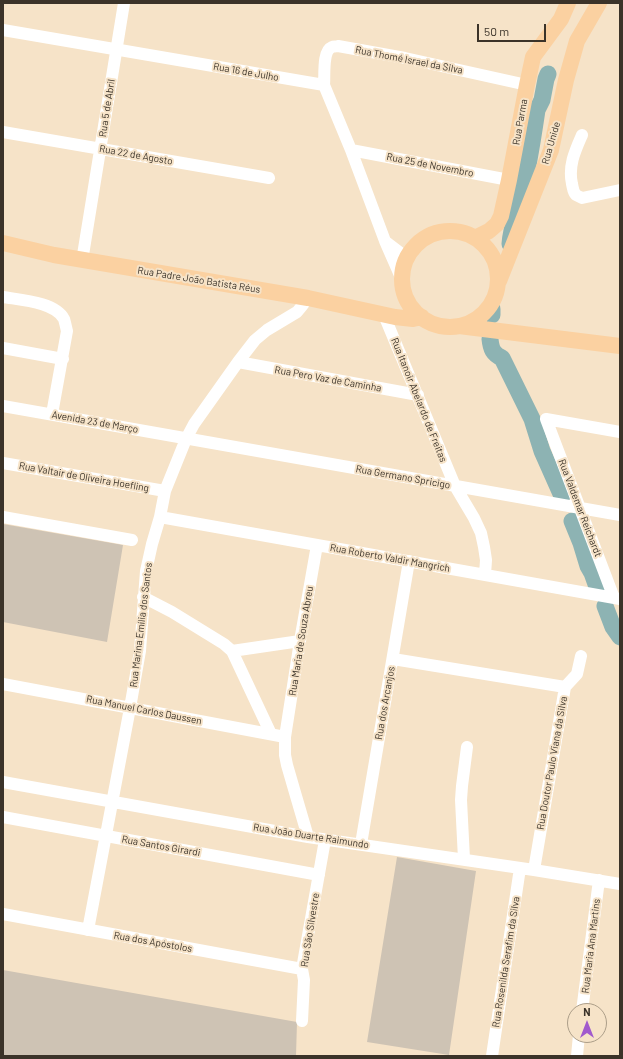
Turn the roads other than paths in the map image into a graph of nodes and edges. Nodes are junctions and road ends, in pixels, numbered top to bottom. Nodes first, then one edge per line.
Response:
1 (124, 3) edge
2 (568, 3) edge
3 (573, 3) edge
4 (597, 6) edge
5 (557, 24) junction
6 (3, 30) edge
7 (577, 41) junction
8 (116, 50) junction
9 (324, 85) junction
10 (527, 85) junction
11 (3, 132) edge
12 (582, 135) dead end
13 (100, 149) junction
14 (351, 150) junction
15 (269, 178) dead end
16 (509, 180) junction
17 (620, 190) edge
18 (475, 238) junction
19 (385, 241) junction
20 (3, 243) edge
21 (407, 258) junction
22 (82, 261) junction
23 (403, 282) junction
24 (498, 283) junction
25 (3, 297) edge
26 (308, 298) junction
27 (409, 302) junction
28 (485, 311) junction
29 (390, 316) junction
30 (422, 317) junction
31 (458, 325) junction
32 (502, 332) junction
33 (620, 346) edge
34 (3, 348) edge
35 (63, 359) junction
36 (238, 362) junction
37 (418, 395) junction
38 (3, 406) edge
39 (52, 414) junction
40 (620, 432) edge
41 (186, 438) junction
42 (3, 463) edge
43 (455, 486) junction
44 (165, 491) junction
45 (580, 508) junction
46 (620, 515) edge
47 (3, 517) edge
48 (160, 517) junction
49 (132, 540) dead end
50 (317, 545) junction
51 (409, 561) junction
52 (485, 575) junction
53 (144, 597) junction
54 (617, 598) edge
55 (300, 640) junction
56 (232, 651) junction
57 (581, 656) dead end
58 (393, 658) junction
59 (3, 684) edge
60 (565, 687) junction
61 (130, 708) junction
62 (272, 734) junction
63 (286, 737) junction
64 (467, 747) dead end
65 (3, 782) edge
66 (112, 802) junction
67 (3, 817) edge
68 (106, 836) junction
69 (308, 837) junction
70 (325, 840) junction
71 (361, 844) junction
72 (464, 859) junction
73 (520, 868) junction
74 (534, 870) junction
75 (319, 875) junction
76 (599, 880) junction
77 (620, 884) edge
78 (3, 914) edge
79 (88, 930) junction
80 (302, 969) junction
81 (583, 1003) edge
82 (302, 1021) dead end
83 (578, 1043) edge
84 (492, 1056) edge
85 (577, 1056) edge

1 - 8 street, Rua 5 de Abril
2 - 5 main road, Rua Parma
3 - 4 main road
4 - 7 main road, Rua Unide
5 - 7 main road
5 - 10 main road, Rua Parma
6 - 8 street, Rua 16 de Julho
7 - 24 main road, Rua Unide
8 - 9 street, Rua 16 de Julho
8 - 13 street, Rua 5 de Abril
9 - 10 street, Rua Thomé Israel da Silva
9 - 14 street
10 - 16 main road, Rua Parma
11 - 13 street, Rua 22 de Agosto
12 - 17 street
13 - 15 street, Rua 22 de Agosto
13 - 22 street, Rua 5 de Abril
14 - 16 street, Rua 25 de Novembro
14 - 19 street
16 - 18 main road, Rua Parma
18 - 21 main road
18 - 24 main road
19 - 21 street
19 - 23 street
20 - 22 main road, Rua Padre João Batista Réus
21 - 23 main road
22 - 26 main road, Rua Padre João Batista Réus
23 - 27 main road
24 - 28 main road
25 - 35 street
26 - 29 main road, Rua Padre João Batista Réus
26 - 36 street, Rua Marina Emília dos Santos
27 - 29 main road
27 - 30 main road
28 - 31 main road
28 - 32 main road
29 - 30 main road, Rua Padre João Batista Réus
29 - 37 street, Rua Itanoir Abelardo de Freitas
30 - 31 main road
31 - 32 main road
32 - 33 main road
34 - 35 street
35 - 39 street
36 - 37 street, Rua Pero Vaz de Caminha
36 - 41 street, Rua Marina Emília dos Santos
37 - 43 street, Rua Itanoir Abelardo de Freitas
38 - 39 street, Avenida 23 de Março
39 - 41 street, Avenida 23 de Março
40 - 45 street, Rua Valdemar Reichardt
41 - 43 street, Rua Germano Spricigo
41 - 44 street, Rua Marina Emília dos Santos
42 - 44 street, Rua Valtair de Oliveira Hoefling
43 - 45 street, Rua Germano Spricigo
43 - 52 street, Rua Itanoir Abelardo de Freitas
44 - 48 street, Rua Marina Emília dos Santos
45 - 46 street, Rua Germano Spricigo
45 - 54 street, Rua Valdemar Reichardt
47 - 49 street
48 - 50 street, Rua Roberto Valdir Mangrich
48 - 53 street, Rua Marina Emília dos Santos
50 - 51 street, Rua Roberto Valdir Mangrich
50 - 55 street, Rua Maria de Souza Abreu
51 - 52 street, Rua Roberto Valdir Mangrich
51 - 58 street, Rua dos Arcanjos
52 - 54 street, Rua Roberto Valdir Mangrich
53 - 56 street
53 - 61 street, Rua Marina Emília dos Santos
55 - 56 street
55 - 63 street, Rua Maria de Souza Abreu
56 - 62 street
57 - 60 street
58 - 60 street, Rua Doutor Paulo Viana da Silva
58 - 71 street, Rua dos Arcanjos
59 - 61 street, Rua Manuel Carlos Daussen
60 - 74 street, Rua Doutor Paulo Viana da Silva
61 - 62 street, Rua Manuel Carlos Daussen
61 - 66 street, Rua Marina Emília dos Santos
62 - 63 street, Rua Manuel Carlos Daussen
63 - 69 street, Rua Maria de Souza Abreu
64 - 72 street
65 - 66 street, Rua João Duarte Raimundo
66 - 68 street, Rua Marina Emília dos Santos
66 - 69 street, Rua João Duarte Raimundo
67 - 68 street, Rua Santos Girardi
68 - 75 street, Rua Santos Girardi
68 - 79 street, Rua Marina Emília dos Santos
69 - 70 street, Rua João Duarte Raimundo
70 - 71 street, Rua João Duarte Raimundo
70 - 75 street, Rua São Silvestre
71 - 72 street, Rua João Duarte Raimundo
72 - 73 street, Rua João Duarte Raimundo
73 - 74 street, Rua João Duarte Raimundo
73 - 84 street, Rua Rosenilda Serafim da Silva
74 - 76 street, Rua João Duarte Raimundo
75 - 80 street, Rua São Silvestre
76 - 77 street, Rua João Duarte Raimundo
76 - 81 street, Rua Maria Ana Martins
78 - 79 street, Rua dos Apóstolos
79 - 80 street, Rua dos Apóstolos
80 - 82 street, Rua São Silvestre
83 - 85 street

